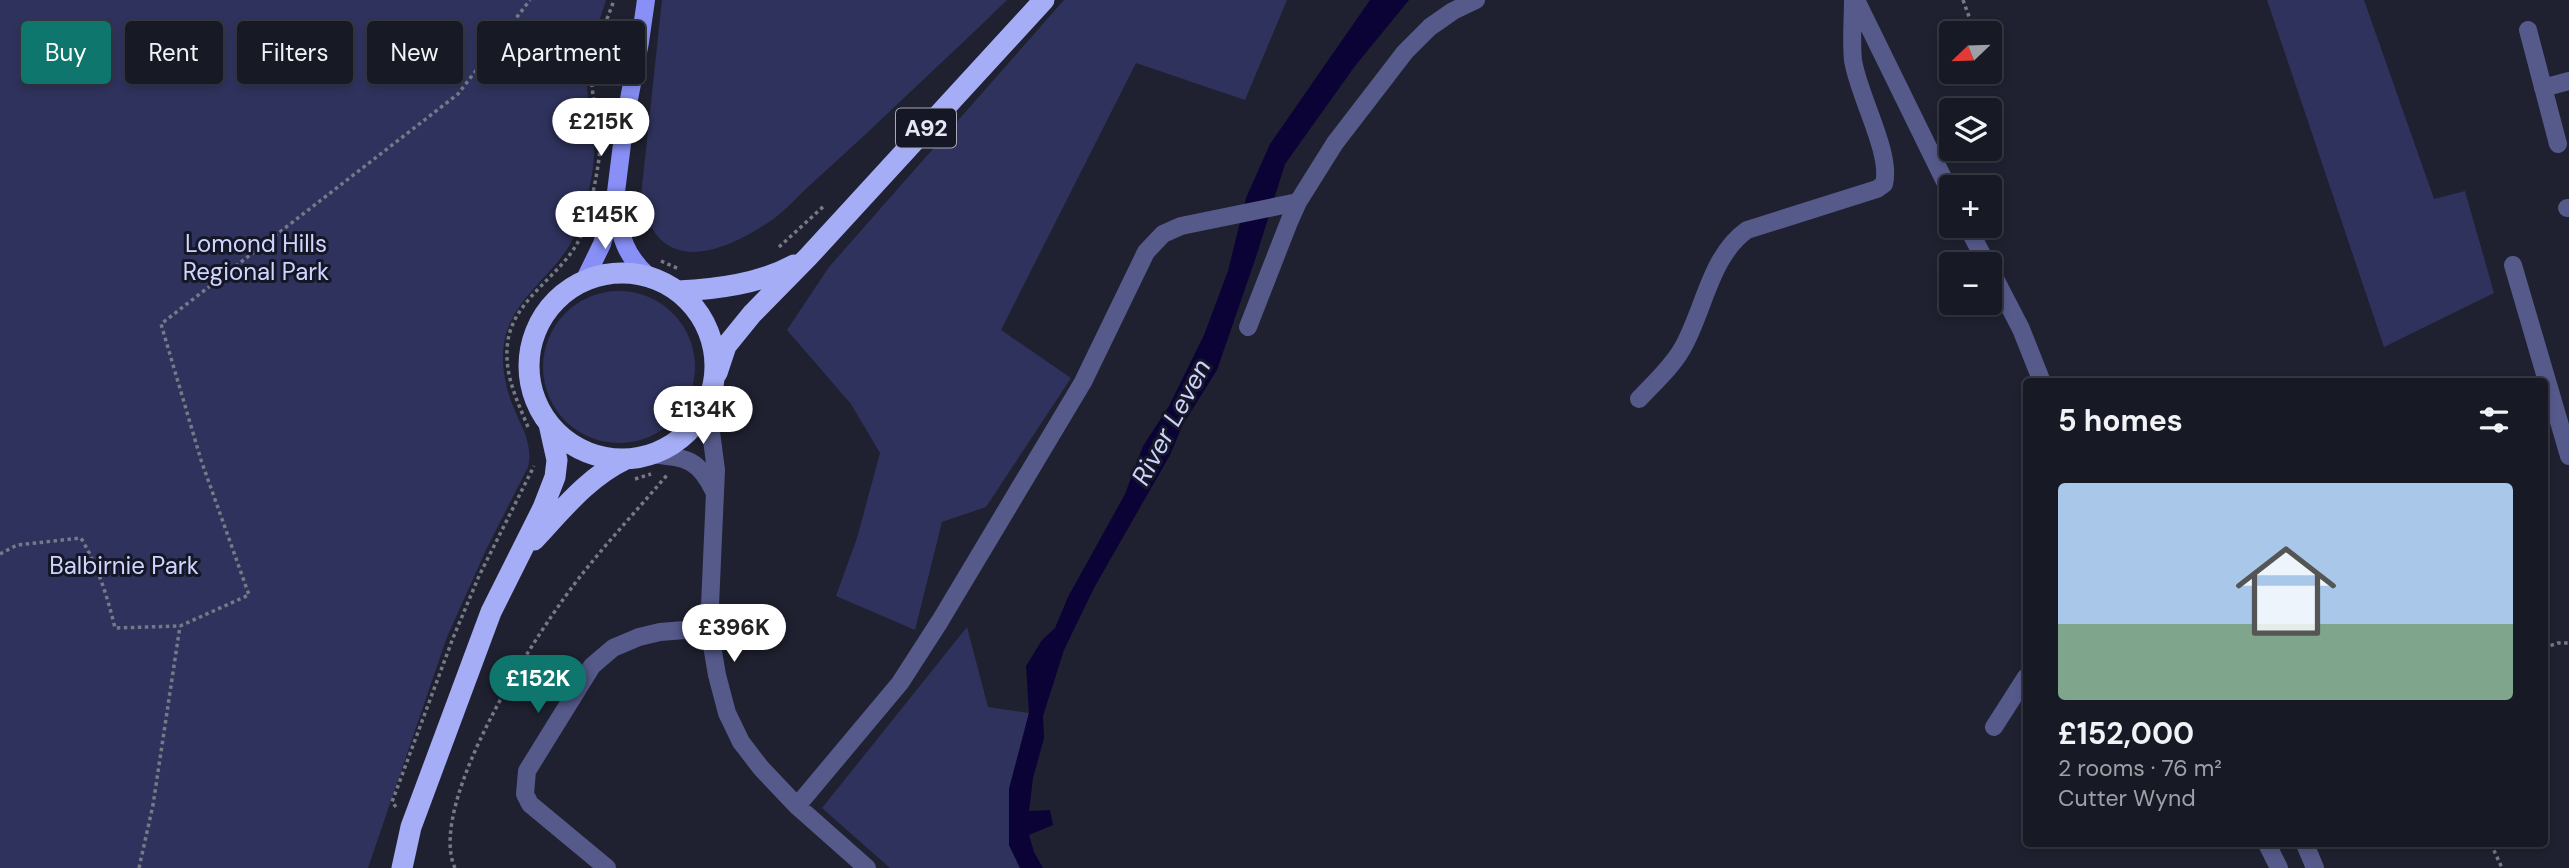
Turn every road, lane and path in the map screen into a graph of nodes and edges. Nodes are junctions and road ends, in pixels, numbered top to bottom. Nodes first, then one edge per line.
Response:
1 (530, 0) edge
2 (614, 0) edge
3 (646, 0) edge
4 (1044, 0) edge
5 (1476, 0) edge
6 (1855, 0) edge
7 (1963, 0) edge
8 (1971, 21) edge
9 (2528, 30) dead end
10 (2569, 81) edge
11 (2543, 88) junction
12 (2558, 144) dead end
13 (1942, 175) edge
14 (615, 201) junction
15 (1292, 203) junction
16 (579, 239) junction
17 (602, 244) junction
18 (808, 257) junction
19 (2513, 265) dead end
20 (652, 267) junction
21 (687, 270) dead end
22 (584, 281) junction
23 (678, 291) junction
24 (2002, 292) edge
25 (1248, 327) dead end
26 (2040, 378) edge
27 (2546, 378) edge
28 (2548, 384) edge
29 (710, 395) junction
30 (1639, 399) dead end
31 (539, 428) junction
32 (2569, 456) edge
33 (626, 459) junction
34 (535, 461) dead end
35 (655, 466) junction
36 (555, 477) junction
37 (627, 482) dead end
38 (715, 495) junction
39 (0, 554) edge
40 (514, 564) junction
41 (180, 626) junction
42 (709, 628) junction
43 (2569, 643) edge
44 (2548, 647) edge
45 (2023, 682) edge
46 (1994, 726) dead end
47 (803, 811) junction
48 (2268, 847) edge
49 (2306, 847) edge
50 (2492, 847) edge
51 (402, 867) edge
52 (139, 868) edge
53 (455, 868) edge
54 (607, 868) edge
55 (867, 868) edge
56 (2279, 868) edge
57 (2315, 868) edge
58 (2502, 868) edge

1 - 41 path
2 - 16 path
3 - 14 main road
4 - 18 highway, A92
5 - 15 street
6 - 13 street
6 - 30 street
7 - 8 path
9 - 11 street
10 - 11 street
11 - 12 street
14 - 17 main road
14 - 20 main road
15 - 25 street
15 - 47 street
16 - 17 path
16 - 31 path
17 - 22 main road
18 - 23 highway, A92
18 - 29 highway, A92
19 - 27 street
20 - 21 path
20 - 22 highway, A92
20 - 23 highway, A92
22 - 31 highway, A92
23 - 29 highway, A92
24 - 26 street
28 - 32 street
29 - 35 highway, A92
29 - 38 street
31 - 33 highway, A92
31 - 36 highway, A92
33 - 35 highway, A92
33 - 40 highway, A92
34 - 36 path
35 - 37 path
35 - 38 street
35 - 53 path
36 - 40 highway, A92
38 - 42 street
39 - 41 path
40 - 51 highway, A92
41 - 52 path
42 - 47 street
42 - 54 street
43 - 44 path
45 - 46 street
47 - 55 street
48 - 56 street
49 - 57 street
50 - 58 path

